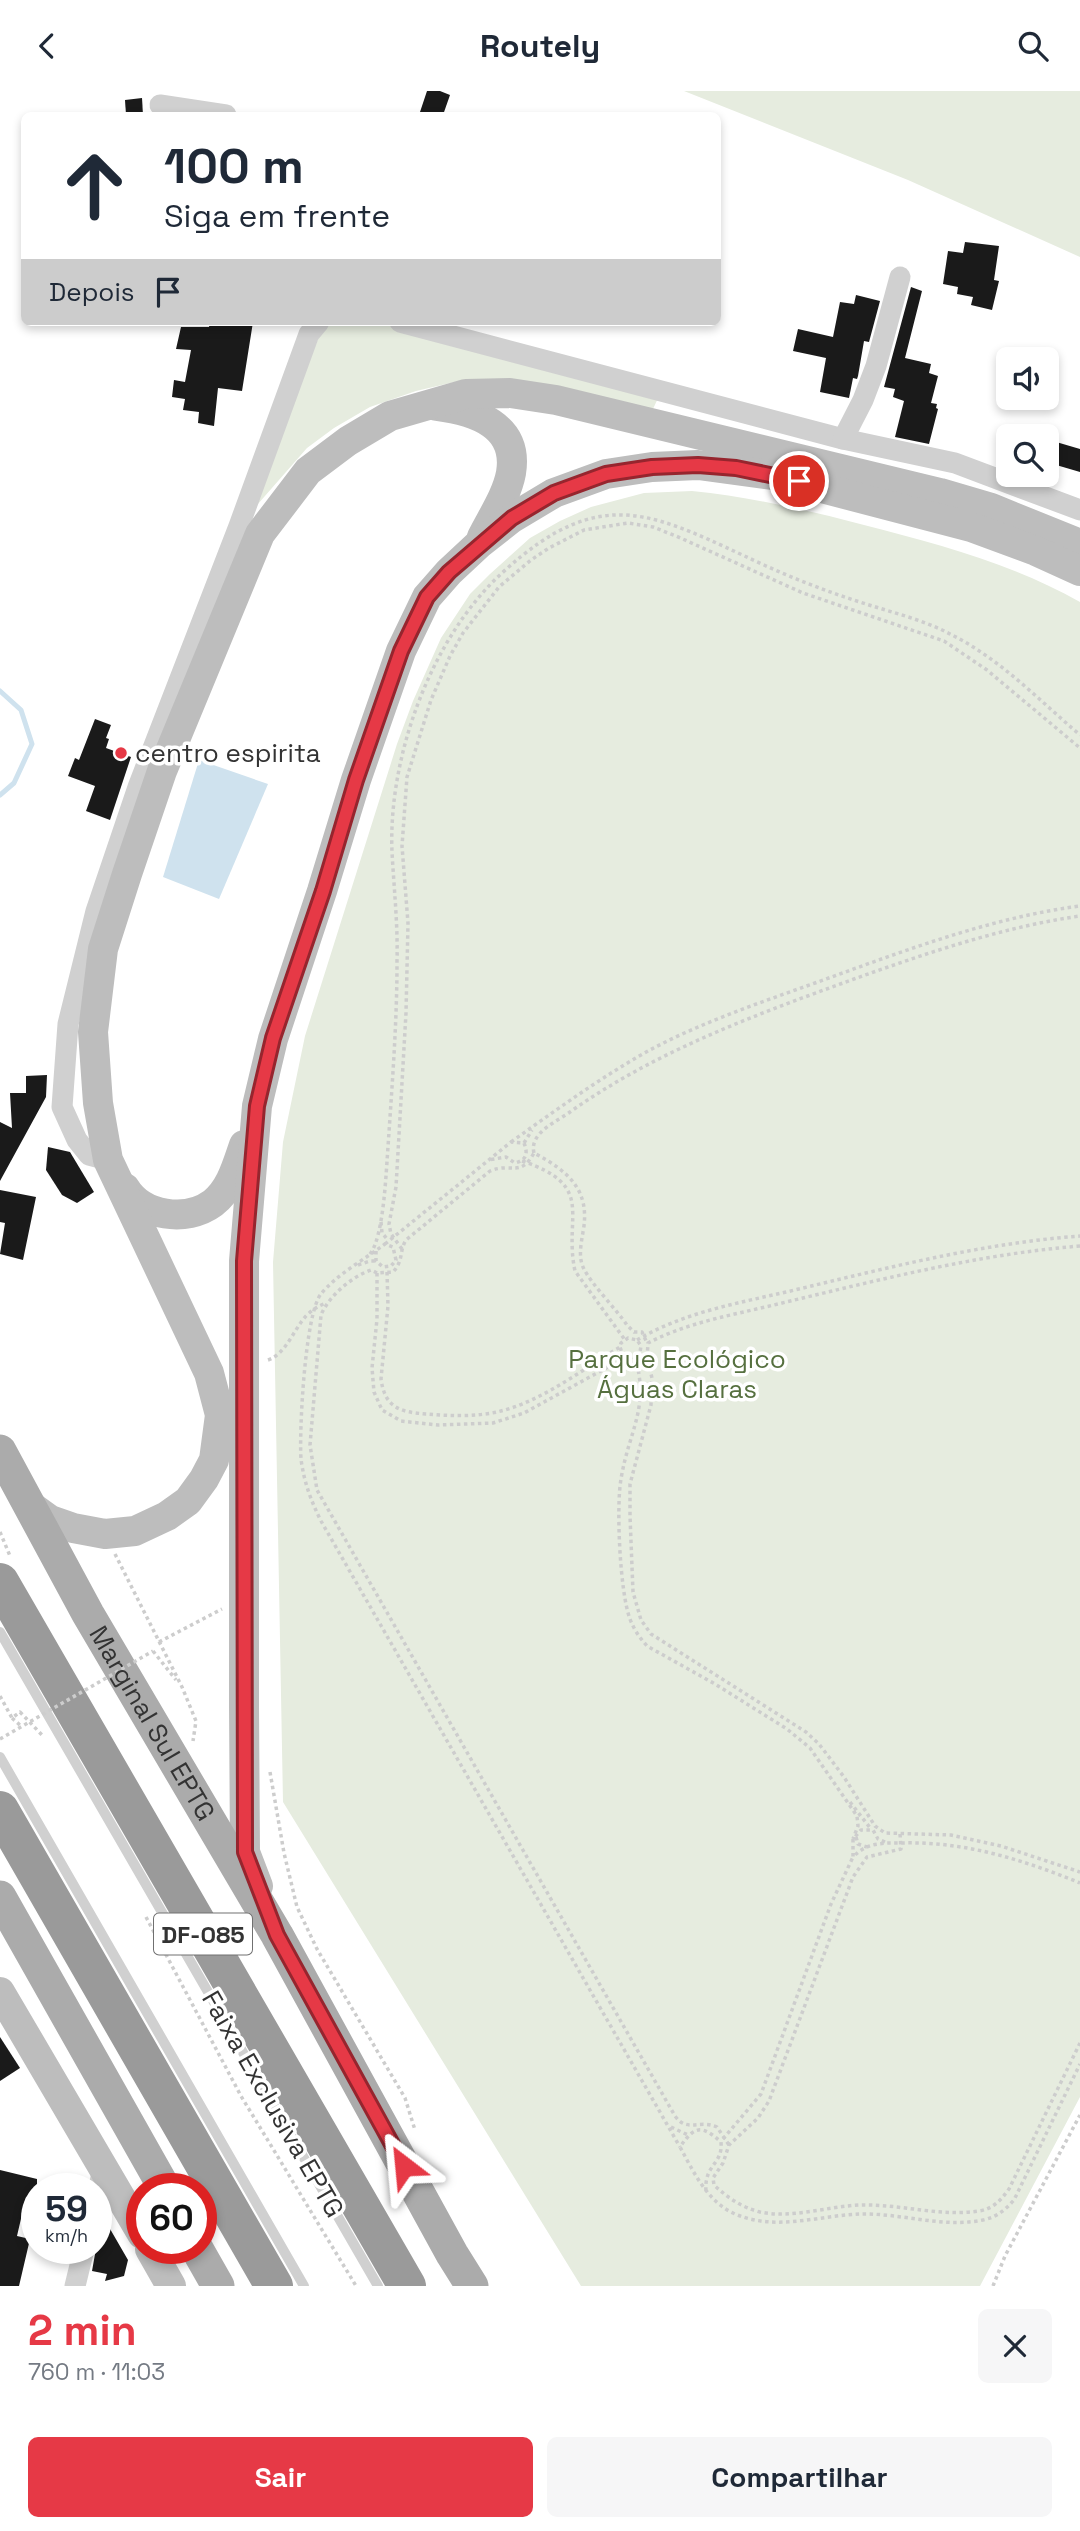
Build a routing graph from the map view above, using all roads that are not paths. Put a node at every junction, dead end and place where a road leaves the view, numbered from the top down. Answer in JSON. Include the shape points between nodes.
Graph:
{"nodes":[{"id":1,"x":160,"y":106,"type":"dead end"},
{"id":2,"x":204,"y":112,"type":"edge"},
{"id":3,"x":900,"y":277,"type":"dead end"},
{"id":4,"x":316,"y":326,"type":"edge"},
{"id":5,"x":415,"y":326,"type":"edge"},
{"id":6,"x":427,"y":405,"type":"junction"},
{"id":7,"x":843,"y":439,"type":"junction"},
{"id":8,"x":1080,"y":510,"type":"edge"},
{"id":9,"x":479,"y":544,"type":"junction"},
{"id":10,"x":1080,"y":544,"type":"edge"},
{"id":11,"x":1080,"y":571,"type":"edge"},
{"id":12,"x":257,"y":1106,"type":"junction"},
{"id":13,"x":108,"y":1160,"type":"junction"},
{"id":14,"x":0,"y":1451,"type":"edge"},
{"id":15,"x":32,"y":1507,"type":"junction"},
{"id":16,"x":0,"y":1583,"type":"edge"},
{"id":17,"x":0,"y":1632,"type":"edge"},
{"id":18,"x":0,"y":1757,"type":"edge"},
{"id":19,"x":0,"y":1809,"type":"edge"},
{"id":20,"x":0,"y":1897,"type":"edge"},
{"id":21,"x":277,"y":1935,"type":"junction"},
{"id":22,"x":0,"y":1992,"type":"edge"},
{"id":23,"x":104,"y":2166,"type":"junction"},
{"id":24,"x":102,"y":2173,"type":"edge"},
{"id":25,"x":156,"y":2173,"type":"edge"},
{"id":26,"x":126,"y":2205,"type":"edge"},
{"id":27,"x":80,"y":2264,"type":"edge"},
{"id":28,"x":159,"y":2264,"type":"edge"},
{"id":29,"x":206,"y":2264,"type":"edge"},
{"id":30,"x":75,"y":2286,"type":"edge"},
{"id":31,"x":171,"y":2286,"type":"edge"},
{"id":32,"x":218,"y":2286,"type":"edge"},
{"id":33,"x":274,"y":2286,"type":"edge"},
{"id":34,"x":304,"y":2286,"type":"edge"},
{"id":35,"x":378,"y":2286,"type":"edge"},
{"id":36,"x":407,"y":2286,"type":"edge"},
{"id":37,"x":472,"y":2286,"type":"edge"}],
"edges":[{"from":1,"to":2,"type":"street"},
{"from":3,"to":7,"type":"street","via":[[876,366]]},
{"from":4,"to":13,"type":"street","via":[[138,787],[96,911],[68,1024],[62,1107],[89,1155]]},
{"from":5,"to":7,"type":"street"},
{"from":6,"to":9,"type":"street","via":[[461,409],[493,422],[508,443],[511,471],[505,492]]},
{"from":6,"to":10,"type":"street","via":[[466,394],[510,393],[556,400],[940,493],[992,508]]},
{"from":6,"to":13,"type":"street","via":[[390,416],[308,471],[260,534],[162,771],[103,949],[93,1032]]},
{"from":7,"to":8,"type":"street","via":[[955,463]]},
{"from":9,"to":11,"type":"street","via":[[554,493],[606,474],[698,465],[772,475],[905,508],[971,527]]},
{"from":9,"to":12,"type":"street","via":[[427,597],[401,651],[273,1038]]},
{"from":12,"to":13,"type":"street","via":[[232,1180],[213,1203],[188,1214],[158,1213],[132,1200]]},
{"from":12,"to":21,"type":"street","via":[[244,1261],[245,1852]]},
{"from":13,"to":15,"type":"street","via":[[209,1373],[220,1415],[214,1459],[188,1501],[135,1531],[105,1534],[73,1528]]},
{"from":14,"to":15,"type":"main road","name":"Marginal Sul EPTG"},
{"from":15,"to":21,"type":"main road","name":"Marginal Sul EPTG","via":[[88,1614]]},
{"from":16,"to":36,"type":"highway","number":"DF-085"},
{"from":17,"to":35,"type":"lane","name":"Faixa Exclusiva EPTG"},
{"from":18,"to":34,"type":"lane"},
{"from":19,"to":33,"type":"highway"},
{"from":20,"to":25,"type":"main road"},
{"from":21,"to":37,"type":"main road","name":"Marginal Sul EPTG"},
{"from":22,"to":23,"type":"street"},
{"from":23,"to":24,"type":"street"},
{"from":23,"to":26,"type":"street"},
{"from":27,"to":30,"type":"street"},
{"from":28,"to":31,"type":"street"},
{"from":29,"to":32,"type":"main road"}]}
